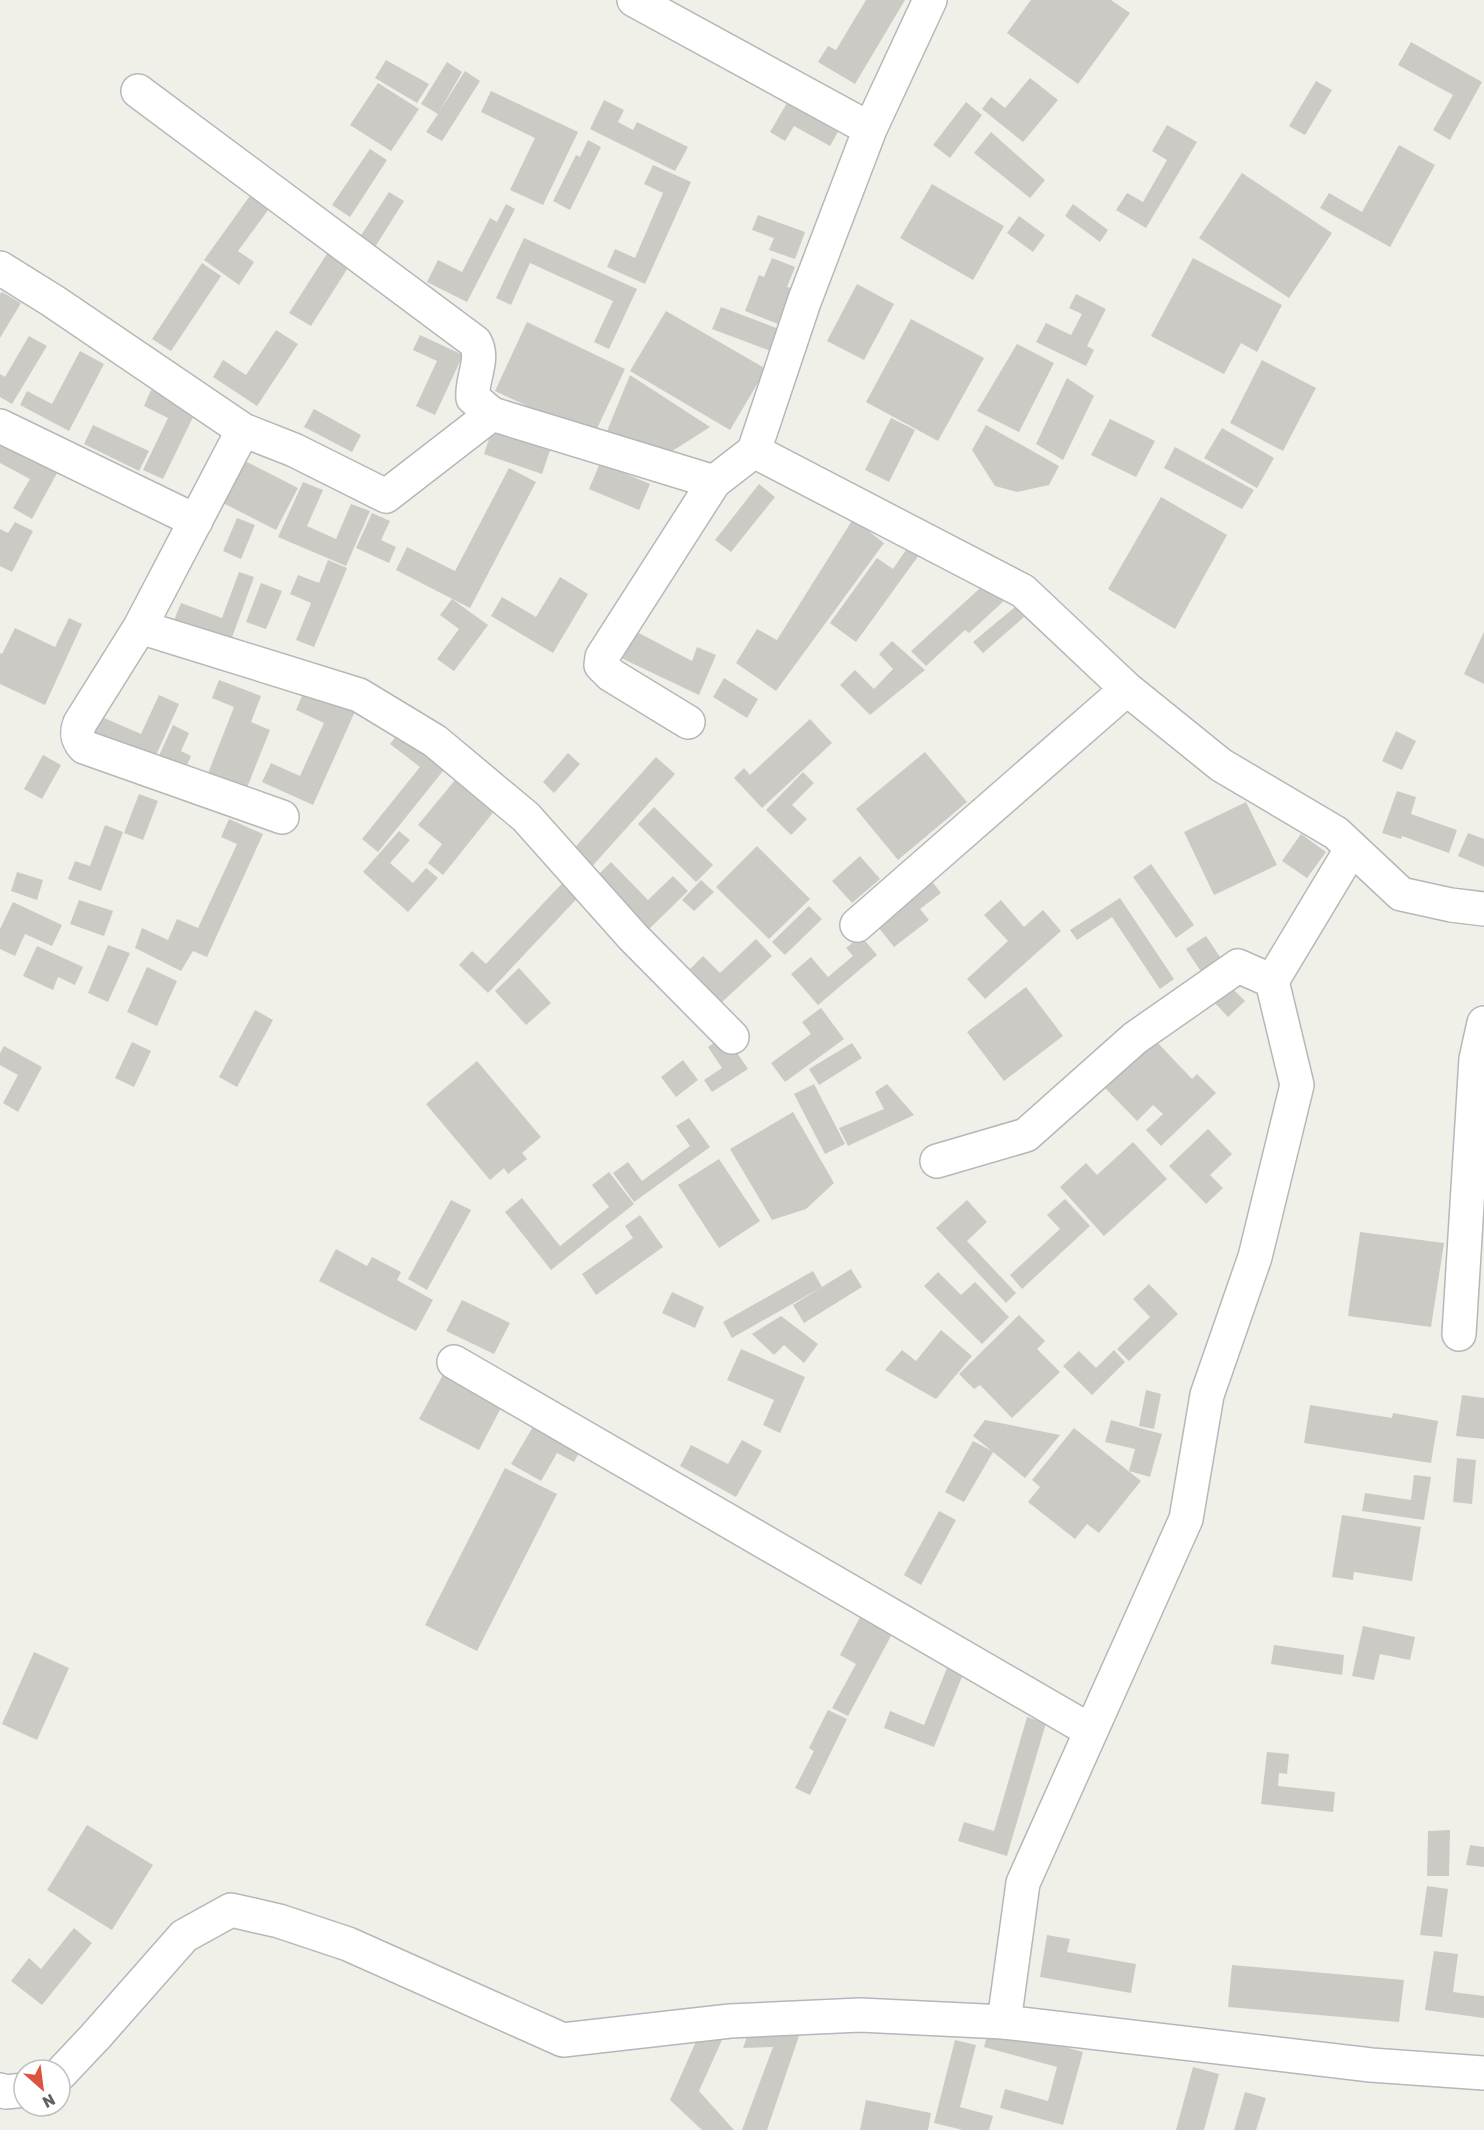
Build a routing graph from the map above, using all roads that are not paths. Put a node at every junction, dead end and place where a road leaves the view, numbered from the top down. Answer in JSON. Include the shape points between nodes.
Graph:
{"nodes":[{"id":1,"x":634,"y":0,"type":"edge"},
{"id":2,"x":930,"y":0,"type":"edge"},
{"id":3,"x":138,"y":91,"type":"dead end"},
{"id":4,"x":870,"y":129,"type":"junction"},
{"id":5,"x":0,"y":268,"type":"edge"},
{"id":6,"x":492,"y":414,"type":"junction"},
{"id":7,"x":0,"y":426,"type":"edge"},
{"id":8,"x":243,"y":430,"type":"junction"},
{"id":9,"x":754,"y":451,"type":"junction"},
{"id":10,"x":714,"y":482,"type":"junction"},
{"id":11,"x":196,"y":520,"type":"junction"},
{"id":12,"x":140,"y":627,"type":"junction"},
{"id":13,"x":1126,"y":689,"type":"junction"},
{"id":14,"x":688,"y":722,"type":"dead end"},
{"id":15,"x":282,"y":817,"type":"dead end"},
{"id":16,"x":1352,"y":848,"type":"junction"},
{"id":17,"x":1484,"y":909,"type":"edge"},
{"id":18,"x":857,"y":925,"type":"dead end"},
{"id":19,"x":1272,"y":981,"type":"junction"},
{"id":20,"x":1484,"y":1023,"type":"edge"},
{"id":21,"x":732,"y":1037,"type":"dead end"},
{"id":22,"x":938,"y":1161,"type":"dead end"},
{"id":23,"x":1460,"y":1334,"type":"dead end"},
{"id":24,"x":454,"y":1362,"type":"dead end"},
{"id":25,"x":1091,"y":1731,"type":"junction"},
{"id":26,"x":1004,"y":2022,"type":"junction"},
{"id":27,"x":72,"y":2061,"type":"edge"},
{"id":28,"x":1484,"y":2073,"type":"edge"}],
"edges":[{"from":1,"to":4,"type":"street"},
{"from":2,"to":4,"type":"street"},
{"from":3,"to":6,"type":"street","via":[[475,342],[479,357],[473,398]]},
{"from":4,"to":9,"type":"street","via":[[804,302]]},
{"from":5,"to":8,"type":"street"},
{"from":6,"to":8,"type":"street","via":[[386,496],[294,450]]},
{"from":6,"to":10,"type":"street"},
{"from":7,"to":11,"type":"street"},
{"from":8,"to":11,"type":"street"},
{"from":9,"to":10,"type":"street"},
{"from":9,"to":13,"type":"street","via":[[1023,591]]},
{"from":10,"to":14,"type":"street","via":[[602,657],[601,665]]},
{"from":11,"to":12,"type":"street"},
{"from":12,"to":15,"type":"street","via":[[80,723],[76,732],[79,741],[84,747]]},
{"from":12,"to":21,"type":"street","via":[[359,695],[435,741],[526,817],[633,937]]},
{"from":13,"to":16,"type":"street","via":[[1221,765],[1336,833]]},
{"from":13,"to":18,"type":"street"},
{"from":16,"to":17,"type":"street","via":[[1401,894]]},
{"from":16,"to":19,"type":"street"},
{"from":19,"to":22,"type":"street","via":[[1238,966],[1135,1038],[1026,1135]]},
{"from":19,"to":25,"type":"street","via":[[1297,1085],[1255,1257],[1208,1395],[1186,1519]]},
{"from":20,"to":23,"type":"street","via":[[1476,1059]]},
{"from":24,"to":25,"type":"street"},
{"from":25,"to":26,"type":"street","via":[[1023,1882]]},
{"from":26,"to":27,"type":"street","via":[[860,2015],[730,2021],[563,2040],[348,1944],[231,1910],[184,1935]]},
{"from":26,"to":28,"type":"street","via":[[1371,2065]]}]}
